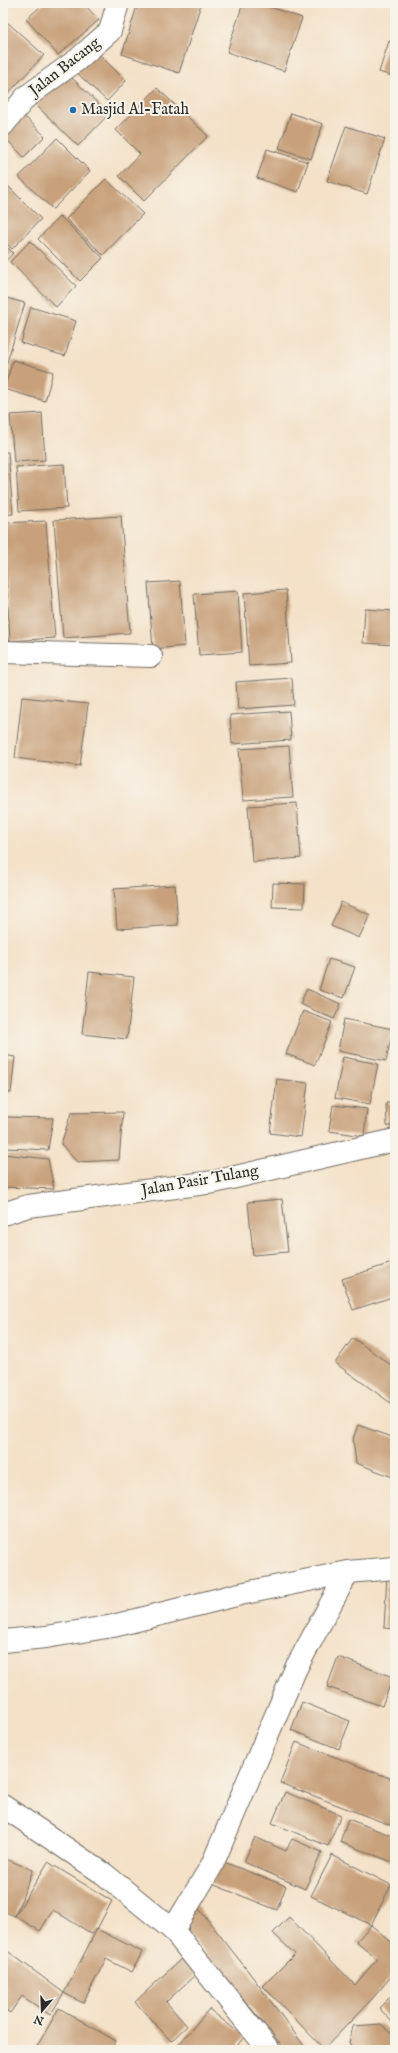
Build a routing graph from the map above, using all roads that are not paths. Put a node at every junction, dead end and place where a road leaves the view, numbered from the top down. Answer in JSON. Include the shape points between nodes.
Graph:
{"nodes":[{"id":1,"x":118,"y":3,"type":"edge"},
{"id":2,"x":3,"y":125,"type":"edge"},
{"id":3,"x":3,"y":652,"type":"edge"},
{"id":4,"x":151,"y":656,"type":"dead end"},
{"id":5,"x":395,"y":1140,"type":"edge"},
{"id":6,"x":3,"y":1214,"type":"edge"},
{"id":7,"x":395,"y":1568,"type":"edge"},
{"id":8,"x":348,"y":1572,"type":"junction"},
{"id":9,"x":3,"y":1641,"type":"edge"},
{"id":10,"x":3,"y":1806,"type":"edge"},
{"id":11,"x":173,"y":1930,"type":"junction"},
{"id":12,"x":269,"y":2050,"type":"edge"}],
"edges":[{"from":1,"to":2,"type":"street","name":"Jalan Bacang","via":[[110,31],[78,60],[26,97]]},
{"from":3,"to":4,"type":"street"},
{"from":5,"to":6,"type":"street","name":"Jalan Pasir Tulang","via":[[214,1182],[28,1206]]},
{"from":7,"to":8,"type":"street"},
{"from":8,"to":9,"type":"street","via":[[240,1594],[113,1626]]},
{"from":8,"to":11,"type":"street","via":[[296,1668],[212,1865]]},
{"from":10,"to":11,"type":"street","via":[[104,1874]]},
{"from":11,"to":12,"type":"street"}]}
